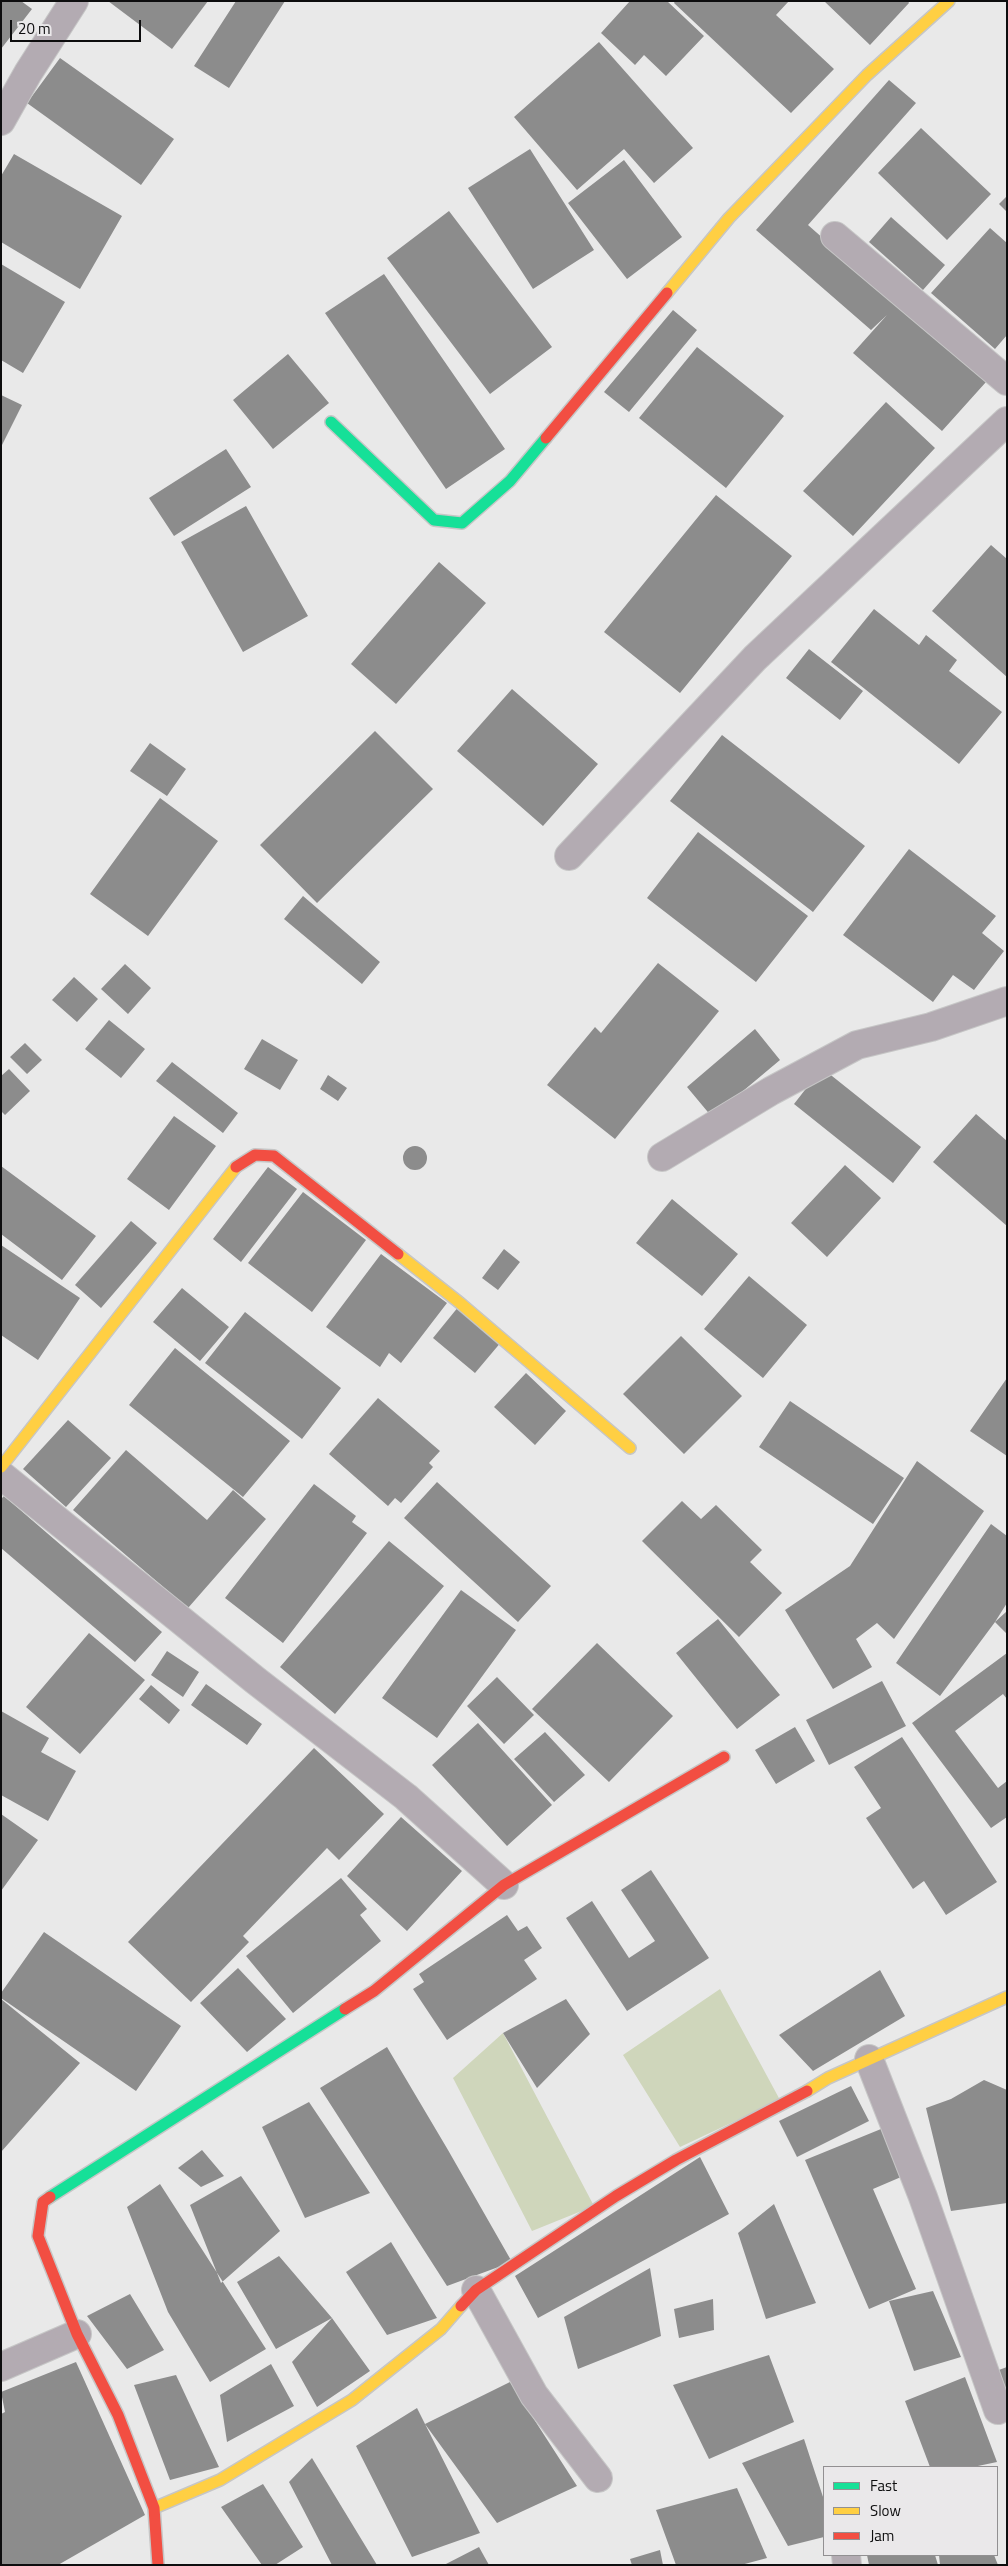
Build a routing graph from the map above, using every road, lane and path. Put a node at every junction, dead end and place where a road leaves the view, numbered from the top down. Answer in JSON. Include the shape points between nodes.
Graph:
{"nodes":[{"id":1,"x":74,"y":1,"type":"edge"},
{"id":2,"x":949,"y":1,"type":"edge"},
{"id":3,"x":1,"y":121,"type":"edge"},
{"id":4,"x":835,"y":236,"type":"dead end"},
{"id":5,"x":1007,"y":381,"type":"edge"},
{"id":6,"x":331,"y":422,"type":"dead end"},
{"id":7,"x":1007,"y":422,"type":"edge"},
{"id":8,"x":569,"y":856,"type":"dead end"},
{"id":9,"x":1007,"y":1001,"type":"edge"},
{"id":10,"x":662,"y":1157,"type":"dead end"},
{"id":11,"x":630,"y":1448,"type":"dead end"},
{"id":12,"x":1,"y":1467,"type":"edge"},
{"id":13,"x":1,"y":1475,"type":"edge"},
{"id":14,"x":724,"y":1757,"type":"dead end"},
{"id":15,"x":504,"y":1885,"type":"junction"},
{"id":16,"x":1007,"y":1997,"type":"edge"},
{"id":17,"x":869,"y":2059,"type":"junction"},
{"id":18,"x":476,"y":2290,"type":"junction"},
{"id":19,"x":77,"y":2334,"type":"junction"},
{"id":20,"x":1,"y":2367,"type":"edge"},
{"id":21,"x":998,"y":2410,"type":"dead end"},
{"id":22,"x":598,"y":2478,"type":"dead end"},
{"id":23,"x":154,"y":2508,"type":"junction"},
{"id":24,"x":158,"y":2565,"type":"edge"}],
"edges":[{"from":1,"to":3,"type":"street"},
{"from":2,"to":6,"type":"street","via":[[867,75],[729,218],[510,481],[462,523],[434,520]]},
{"from":4,"to":5,"type":"street"},
{"from":7,"to":8,"type":"street","via":[[755,658]]},
{"from":9,"to":10,"type":"street","via":[[931,1027],[856,1046],[771,1091]]},
{"from":11,"to":12,"type":"street","via":[[460,1303],[274,1156],[255,1155],[234,1168]]},
{"from":13,"to":15,"type":"street","via":[[406,1797]]},
{"from":14,"to":15,"type":"street"},
{"from":15,"to":19,"type":"street","via":[[374,1991],[90,2169],[43,2202],[38,2236]]},
{"from":16,"to":17,"type":"street"},
{"from":17,"to":18,"type":"street","via":[[676,2160],[616,2196]]},
{"from":17,"to":21,"type":"street","via":[[923,2197]]},
{"from":18,"to":22,"type":"street","via":[[534,2395]]},
{"from":18,"to":23,"type":"street","via":[[441,2329],[352,2400],[220,2480]]},
{"from":19,"to":20,"type":"street"},
{"from":19,"to":23,"type":"street","via":[[118,2415]]},
{"from":23,"to":24,"type":"street"}]}
